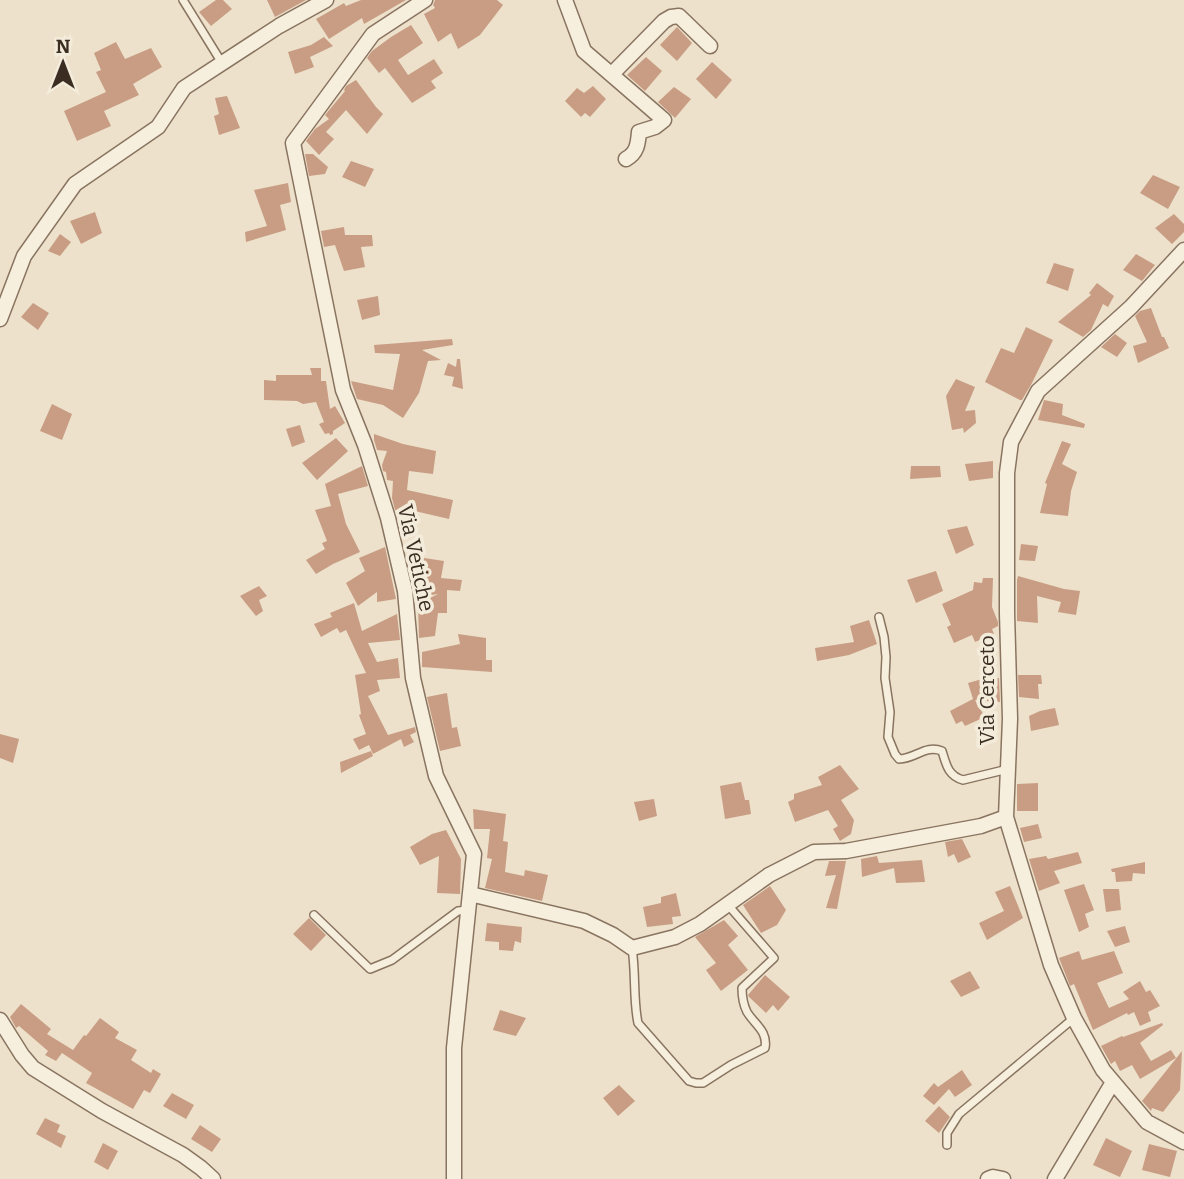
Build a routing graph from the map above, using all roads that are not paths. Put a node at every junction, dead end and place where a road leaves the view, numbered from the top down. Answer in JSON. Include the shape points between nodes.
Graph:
{"nodes":[{"id":1,"x":183,"y":0,"type":"edge"},
{"id":2,"x":425,"y":0,"type":"edge"},
{"id":3,"x":565,"y":0,"type":"edge"},
{"id":4,"x":321,"y":1,"type":"edge"},
{"id":5,"x":710,"y":46,"type":"dead end"},
{"id":6,"x":222,"y":64,"type":"junction"},
{"id":7,"x":612,"y":74,"type":"junction"},
{"id":8,"x":626,"y":159,"type":"dead end"},
{"id":9,"x":1184,"y":250,"type":"edge"},
{"id":10,"x":0,"y":319,"type":"edge"},
{"id":11,"x":879,"y":617,"type":"dead end"},
{"id":12,"x":1008,"y":769,"type":"junction"},
{"id":13,"x":1006,"y":817,"type":"junction"},
{"id":14,"x":470,"y":894,"type":"junction"},
{"id":15,"x":728,"y":905,"type":"junction"},
{"id":16,"x":468,"y":910,"type":"junction"},
{"id":17,"x":314,"y":915,"type":"dead end"},
{"id":18,"x":632,"y":948,"type":"junction"},
{"id":19,"x":1074,"y":1018,"type":"junction"},
{"id":20,"x":0,"y":1020,"type":"edge"},
{"id":21,"x":1113,"y":1083,"type":"junction"},
{"id":22,"x":1184,"y":1142,"type":"edge"},
{"id":23,"x":947,"y":1145,"type":"dead end"},
{"id":24,"x":213,"y":1179,"type":"edge"},
{"id":25,"x":454,"y":1179,"type":"edge"},
{"id":26,"x":988,"y":1179,"type":"edge"},
{"id":27,"x":1003,"y":1179,"type":"edge"},
{"id":28,"x":1055,"y":1179,"type":"edge"}],
"edges":[{"from":1,"to":6,"type":"lane"},
{"from":2,"to":14,"type":"street","name":"Via Vetiche","via":[[373,34],[293,143],[343,390],[388,518],[405,590],[413,678],[436,776],[474,854]]},
{"from":3,"to":7,"type":"street","via":[[584,51]]},
{"from":4,"to":6,"type":"street"},
{"from":5,"to":7,"type":"street","via":[[679,16],[671,17]]},
{"from":6,"to":10,"type":"street","via":[[184,88],[158,128],[75,184],[24,256]]},
{"from":7,"to":8,"type":"street","via":[[664,120],[639,132],[638,146]]},
{"from":9,"to":12,"type":"street","name":"Via Cerceto","via":[[1131,307],[1038,391],[1011,442],[1007,472]]},
{"from":11,"to":12,"type":"lane","via":[[886,657],[888,737],[900,760],[936,748],[956,778]]},
{"from":12,"to":13,"type":"street","name":"Via Cerceto"},
{"from":13,"to":15,"type":"street","via":[[981,826],[814,852],[769,875]]},
{"from":13,"to":19,"type":"street","name":"Via Cerceto","via":[[1051,965]]},
{"from":14,"to":16,"type":"street","name":"Via Vetiche"},
{"from":14,"to":18,"type":"street","via":[[584,921]]},
{"from":15,"to":18,"type":"street","via":[[675,937]]},
{"from":15,"to":18,"type":"lane","via":[[774,958],[742,988],[747,1011],[765,1033],[765,1048],[703,1083],[689,1081],[638,1023]]},
{"from":16,"to":17,"type":"lane","via":[[458,911],[392,960],[370,969]]},
{"from":16,"to":25,"type":"street","name":"Via Vetiche","via":[[454,1048]]},
{"from":19,"to":21,"type":"street","name":"Via Cerceto"},
{"from":19,"to":23,"type":"lane","via":[[959,1114],[947,1133]]},
{"from":20,"to":24,"type":"street","via":[[33,1068],[183,1155]]},
{"from":21,"to":22,"type":"street","name":"Via Cerceto","via":[[1147,1122]]},
{"from":21,"to":28,"type":"street"},
{"from":26,"to":27,"type":"street"}]}
